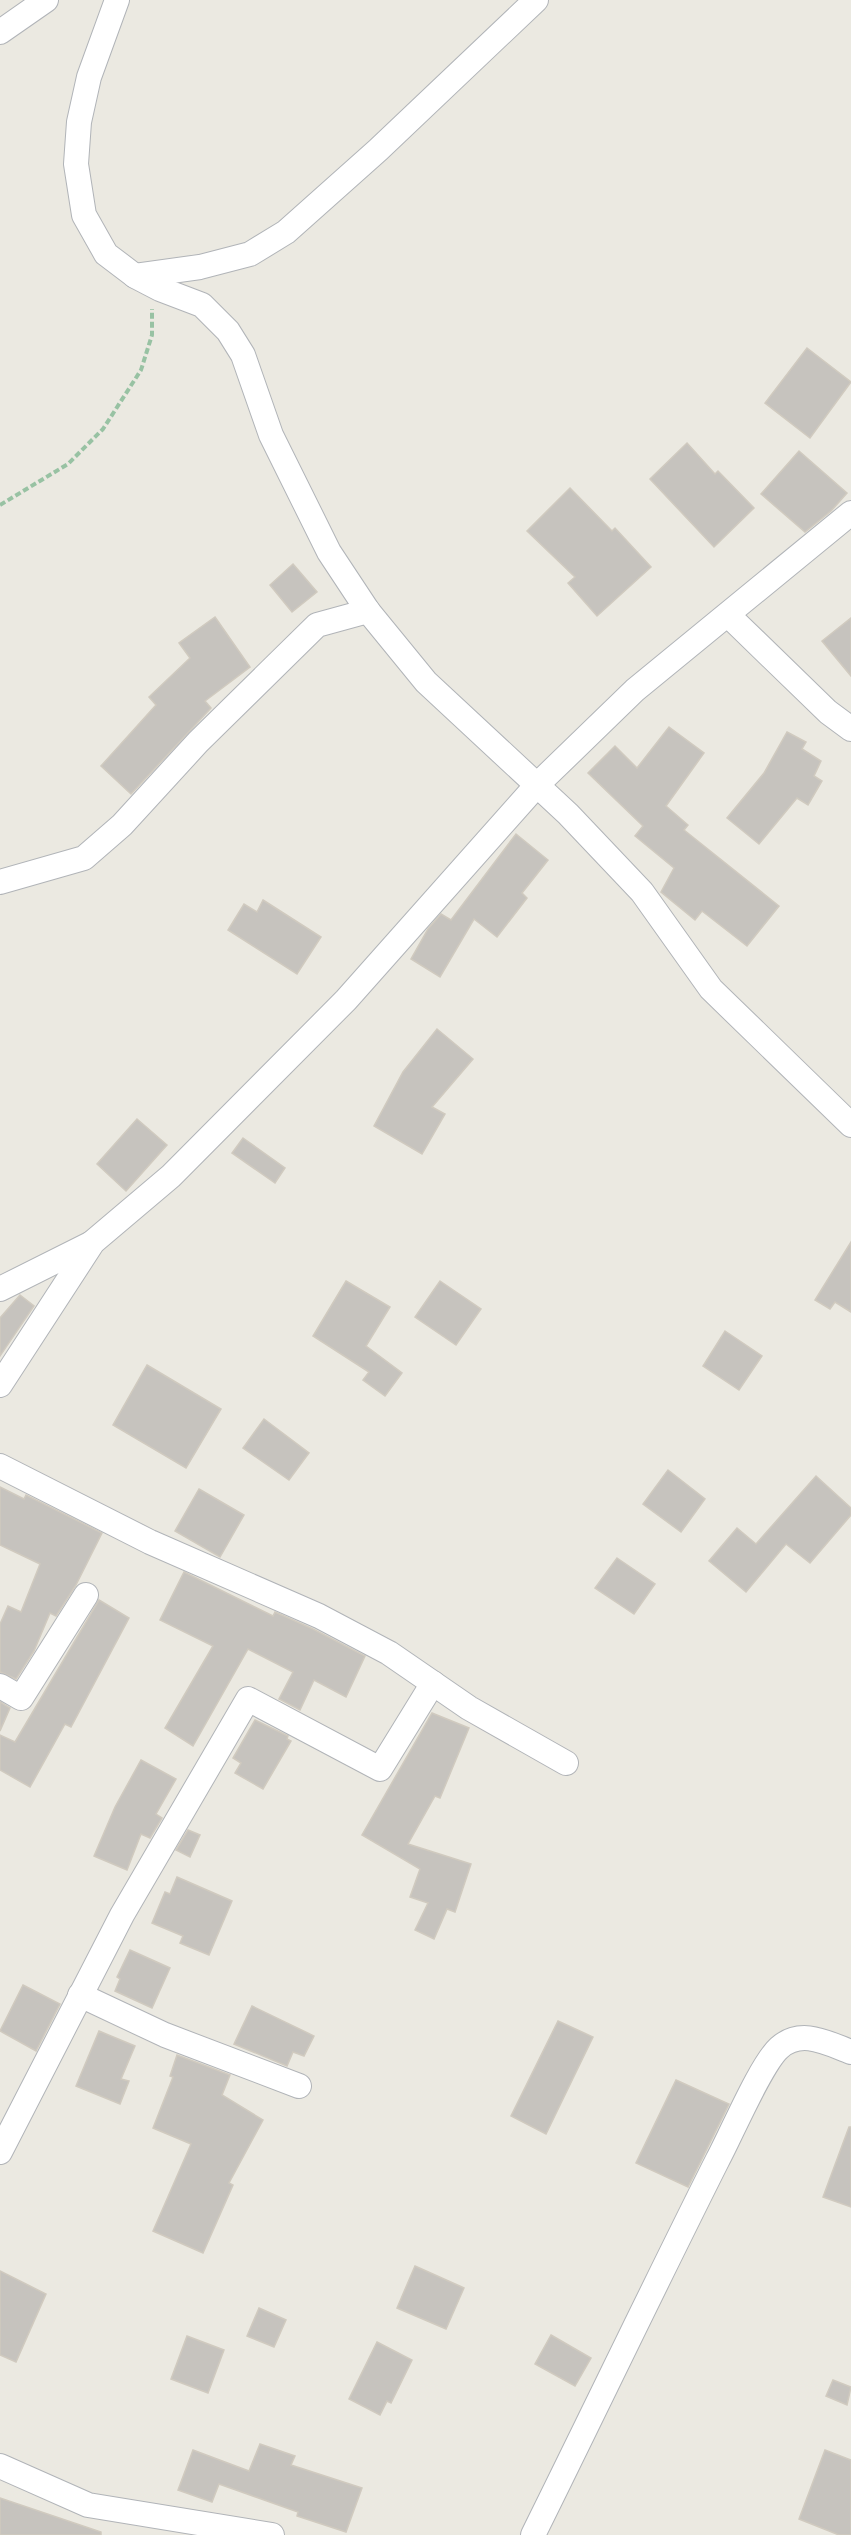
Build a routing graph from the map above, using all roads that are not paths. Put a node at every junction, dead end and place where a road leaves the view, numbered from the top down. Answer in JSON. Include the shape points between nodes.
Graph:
{"nodes":[{"id":1,"x":46,"y":0,"type":"edge"},
{"id":2,"x":117,"y":0,"type":"edge"},
{"id":3,"x":536,"y":0,"type":"edge"},
{"id":4,"x":0,"y":32,"type":"edge"},
{"id":5,"x":135,"y":276,"type":"junction"},
{"id":6,"x":851,"y":513,"type":"edge"},
{"id":7,"x":368,"y":611,"type":"junction"},
{"id":8,"x":728,"y":615,"type":"junction"},
{"id":9,"x":851,"y":729,"type":"edge"},
{"id":10,"x":537,"y":785,"type":"junction"},
{"id":11,"x":0,"y":882,"type":"edge"},
{"id":12,"x":851,"y":1125,"type":"edge"},
{"id":13,"x":93,"y":1242,"type":"junction"},
{"id":14,"x":0,"y":1289,"type":"edge"},
{"id":15,"x":0,"y":1385,"type":"edge"},
{"id":16,"x":0,"y":1466,"type":"edge"},
{"id":17,"x":86,"y":1595,"type":"dead end"},
{"id":18,"x":433,"y":1683,"type":"junction"},
{"id":19,"x":0,"y":1686,"type":"edge"},
{"id":20,"x":566,"y":1763,"type":"dead end"},
{"id":21,"x":80,"y":1995,"type":"junction"},
{"id":22,"x":851,"y":2052,"type":"edge"},
{"id":23,"x":299,"y":2086,"type":"dead end"},
{"id":24,"x":0,"y":2152,"type":"edge"},
{"id":25,"x":0,"y":2466,"type":"edge"},
{"id":26,"x":272,"y":2535,"type":"edge"},
{"id":27,"x":533,"y":2535,"type":"edge"}],
"edges":[{"from":1,"to":4,"type":"street"},
{"from":2,"to":5,"type":"street","via":[[89,77],[79,122],[76,164],[84,216],[106,254]]},
{"from":3,"to":5,"type":"street","via":[[286,232],[250,254],[200,267]]},
{"from":5,"to":7,"type":"street","via":[[202,305],[228,331],[243,355],[272,435],[324,541]]},
{"from":6,"to":8,"type":"street"},
{"from":7,"to":10,"type":"street","via":[[426,682]]},
{"from":7,"to":11,"type":"street","via":[[317,625],[198,742],[122,825],[84,858]]},
{"from":8,"to":9,"type":"street","via":[[828,712]]},
{"from":8,"to":10,"type":"street","via":[[634,690]]},
{"from":10,"to":12,"type":"street","via":[[642,892],[711,989]]},
{"from":10,"to":13,"type":"street","via":[[346,1000],[171,1176]]},
{"from":13,"to":14,"type":"street"},
{"from":13,"to":15,"type":"street"},
{"from":16,"to":18,"type":"street","via":[[150,1542],[319,1616],[389,1653]]},
{"from":17,"to":19,"type":"street","via":[[21,1698]]},
{"from":18,"to":20,"type":"street"},
{"from":18,"to":21,"type":"street","via":[[380,1769],[248,1699]]},
{"from":21,"to":23,"type":"street","via":[[165,2035]]},
{"from":21,"to":24,"type":"street"},
{"from":22,"to":27,"type":"street","via":[[818,2039],[797,2037],[778,2048],[734,2127]]},
{"from":25,"to":26,"type":"street","via":[[88,2505]]}]}
